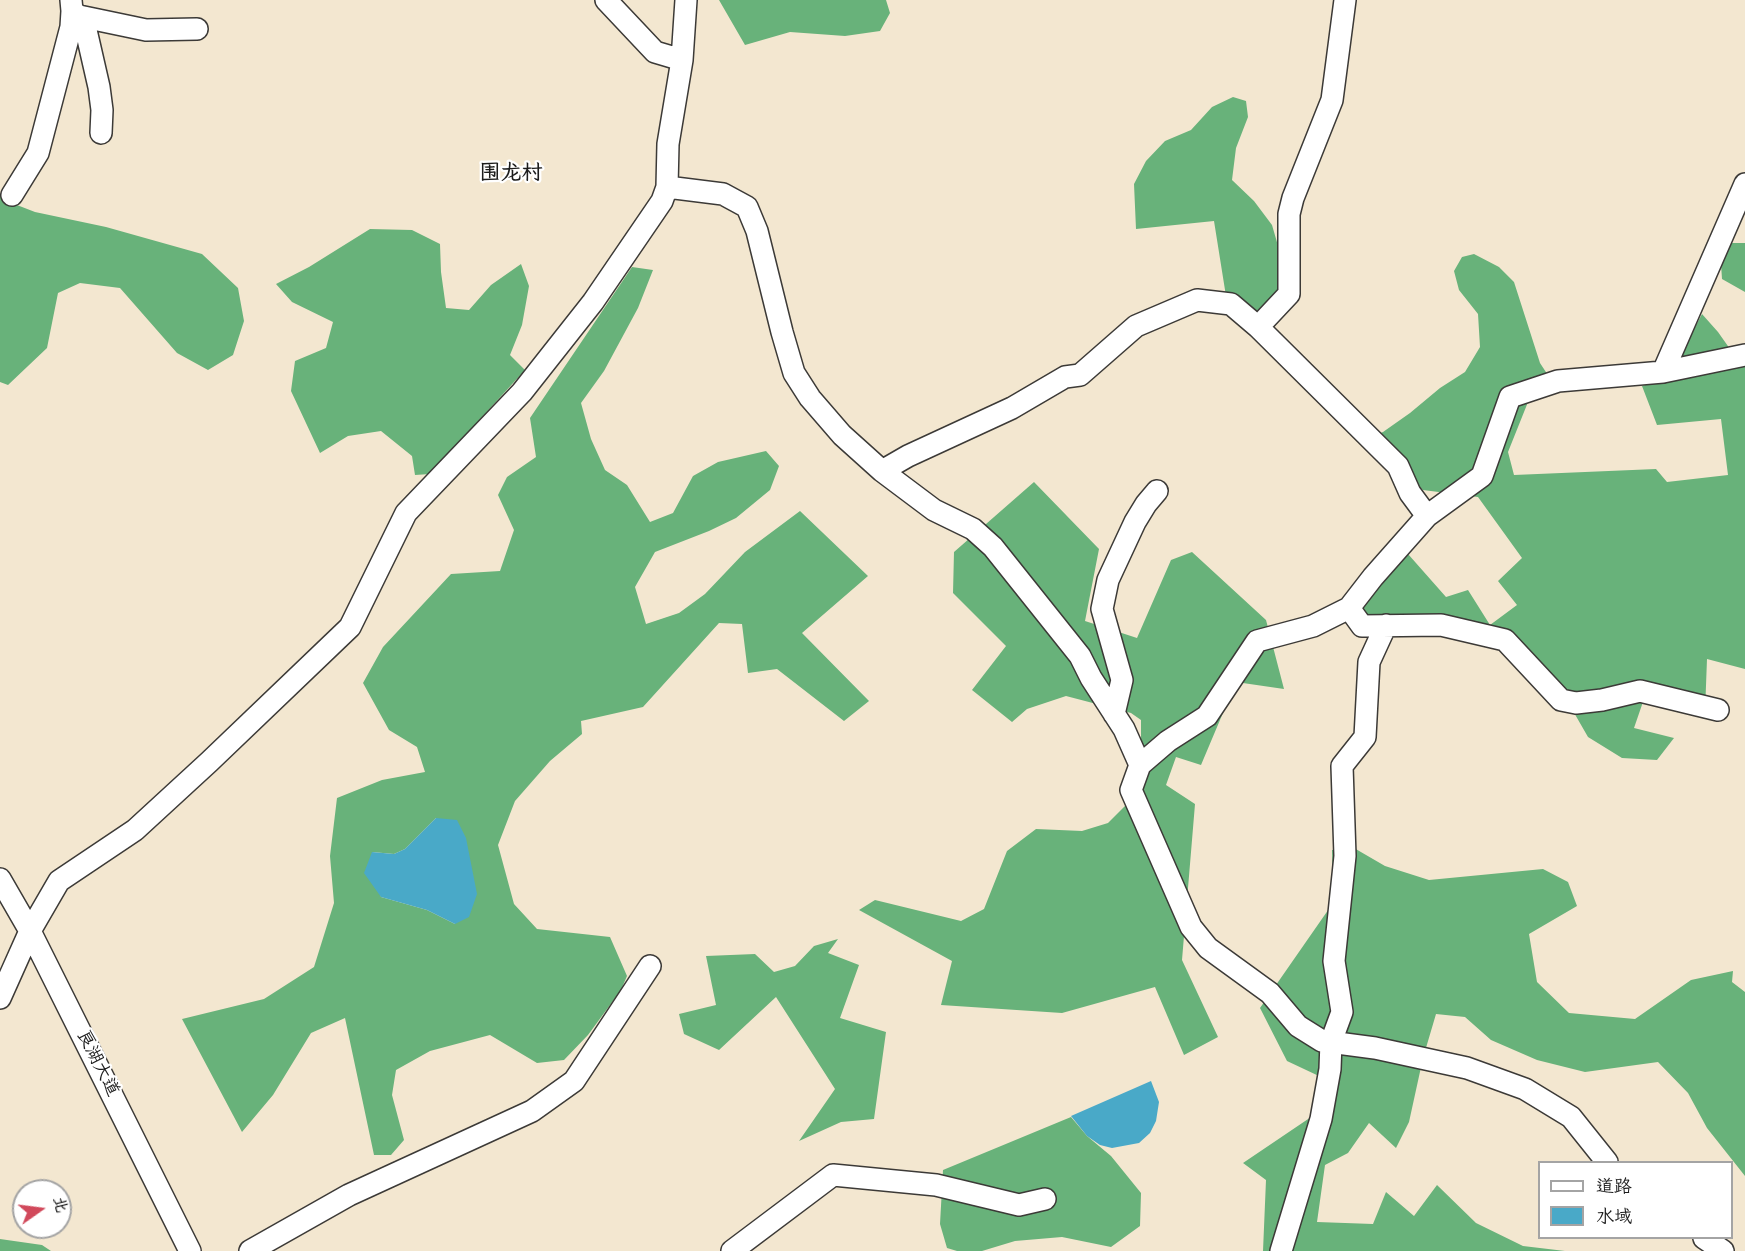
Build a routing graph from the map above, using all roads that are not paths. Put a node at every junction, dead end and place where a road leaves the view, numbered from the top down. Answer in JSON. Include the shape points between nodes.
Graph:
{"nodes":[{"id":1,"x":606,"y":0,"type":"edge"},
{"id":2,"x":686,"y":0,"type":"edge"},
{"id":3,"x":1345,"y":0,"type":"edge"},
{"id":4,"x":76,"y":9,"type":"edge"},
{"id":5,"x":196,"y":29,"type":"dead end"},
{"id":6,"x":682,"y":60,"type":"junction"},
{"id":7,"x":101,"y":133,"type":"dead end"},
{"id":8,"x":1745,"y":184,"type":"edge"},
{"id":9,"x":667,"y":187,"type":"junction"},
{"id":10,"x":12,"y":195,"type":"dead end"},
{"id":11,"x":1258,"y":327,"type":"junction"},
{"id":12,"x":1745,"y":355,"type":"edge"},
{"id":13,"x":1663,"y":372,"type":"junction"},
{"id":14,"x":882,"y":471,"type":"junction"},
{"id":15,"x":1157,"y":491,"type":"dead end"},
{"id":16,"x":1427,"y":516,"type":"junction"},
{"id":17,"x":1349,"y":608,"type":"junction"},
{"id":18,"x":1386,"y":625,"type":"junction"},
{"id":19,"x":1718,"y":710,"type":"dead end"},
{"id":20,"x":1114,"y":714,"type":"junction"},
{"id":21,"x":1140,"y":765,"type":"junction"},
{"id":22,"x":0,"y":879,"type":"edge"},
{"id":23,"x":30,"y":931,"type":"junction"},
{"id":24,"x":650,"y":966,"type":"dead end"},
{"id":25,"x":0,"y":998,"type":"edge"},
{"id":26,"x":1327,"y":1041,"type":"junction"},
{"id":27,"x":1606,"y":1161,"type":"edge"},
{"id":28,"x":1045,"y":1199,"type":"dead end"},
{"id":29,"x":1705,"y":1239,"type":"edge"},
{"id":30,"x":190,"y":1251,"type":"edge"},
{"id":31,"x":250,"y":1251,"type":"edge"},
{"id":32,"x":732,"y":1251,"type":"edge"},
{"id":33,"x":1281,"y":1251,"type":"edge"},
{"id":34,"x":1723,"y":1251,"type":"edge"}],
"edges":[{"from":1,"to":6,"type":"street","via":[[656,52]]},
{"from":2,"to":6,"type":"street"},
{"from":3,"to":11,"type":"street","via":[[1332,100],[1289,214],[1289,294]]},
{"from":4,"to":5,"type":"street","via":[[146,30]]},
{"from":4,"to":7,"type":"street","via":[[99,87]]},
{"from":4,"to":10,"type":"street","via":[[38,153]]},
{"from":6,"to":9,"type":"street","via":[[668,144]]},
{"from":8,"to":13,"type":"street"},
{"from":9,"to":14,"type":"street","via":[[723,194],[747,207],[757,231],[794,373],[842,435]]},
{"from":9,"to":23,"type":"street","via":[[662,201],[593,302],[522,392],[406,513],[350,627],[135,830],[58,881]]},
{"from":11,"to":14,"type":"street","via":[[1231,304],[1197,300],[1136,326],[1080,375],[1065,377],[1012,408]]},
{"from":11,"to":16,"type":"street","via":[[1398,466],[1410,494]]},
{"from":12,"to":13,"type":"street"},
{"from":13,"to":16,"type":"street","via":[[1558,381],[1510,398],[1482,476]]},
{"from":14,"to":20,"type":"street","via":[[934,510],[973,529],[993,547],[1080,656]]},
{"from":15,"to":20,"type":"street","via":[[1126,541],[1108,580],[1102,609],[1122,680]]},
{"from":16,"to":17,"type":"street"},
{"from":17,"to":18,"type":"street","via":[[1362,626]]},
{"from":17,"to":21,"type":"street","via":[[1313,627],[1257,641],[1207,716]]},
{"from":18,"to":19,"type":"street","via":[[1441,625],[1505,640],[1561,700],[1576,703],[1640,691]]},
{"from":18,"to":26,"type":"street","via":[[1369,662],[1365,737],[1342,766],[1345,856],[1334,961],[1342,1012]]},
{"from":20,"to":21,"type":"street"},
{"from":21,"to":26,"type":"street","via":[[1131,790],[1191,927],[1208,948],[1270,993],[1298,1026]]},
{"from":22,"to":23,"type":"street","name":"良湖大道"},
{"from":23,"to":25,"type":"street"},
{"from":23,"to":30,"type":"street","name":"良湖大道"},
{"from":24,"to":31,"type":"street","via":[[574,1081],[532,1111],[349,1195]]},
{"from":26,"to":27,"type":"street","via":[[1467,1068],[1525,1089],[1571,1118]]},
{"from":26,"to":33,"type":"street","via":[[1330,1068],[1321,1119]]},
{"from":28,"to":32,"type":"street","via":[[1019,1205],[936,1185],[833,1175]]},
{"from":29,"to":34,"type":"street"}]}
